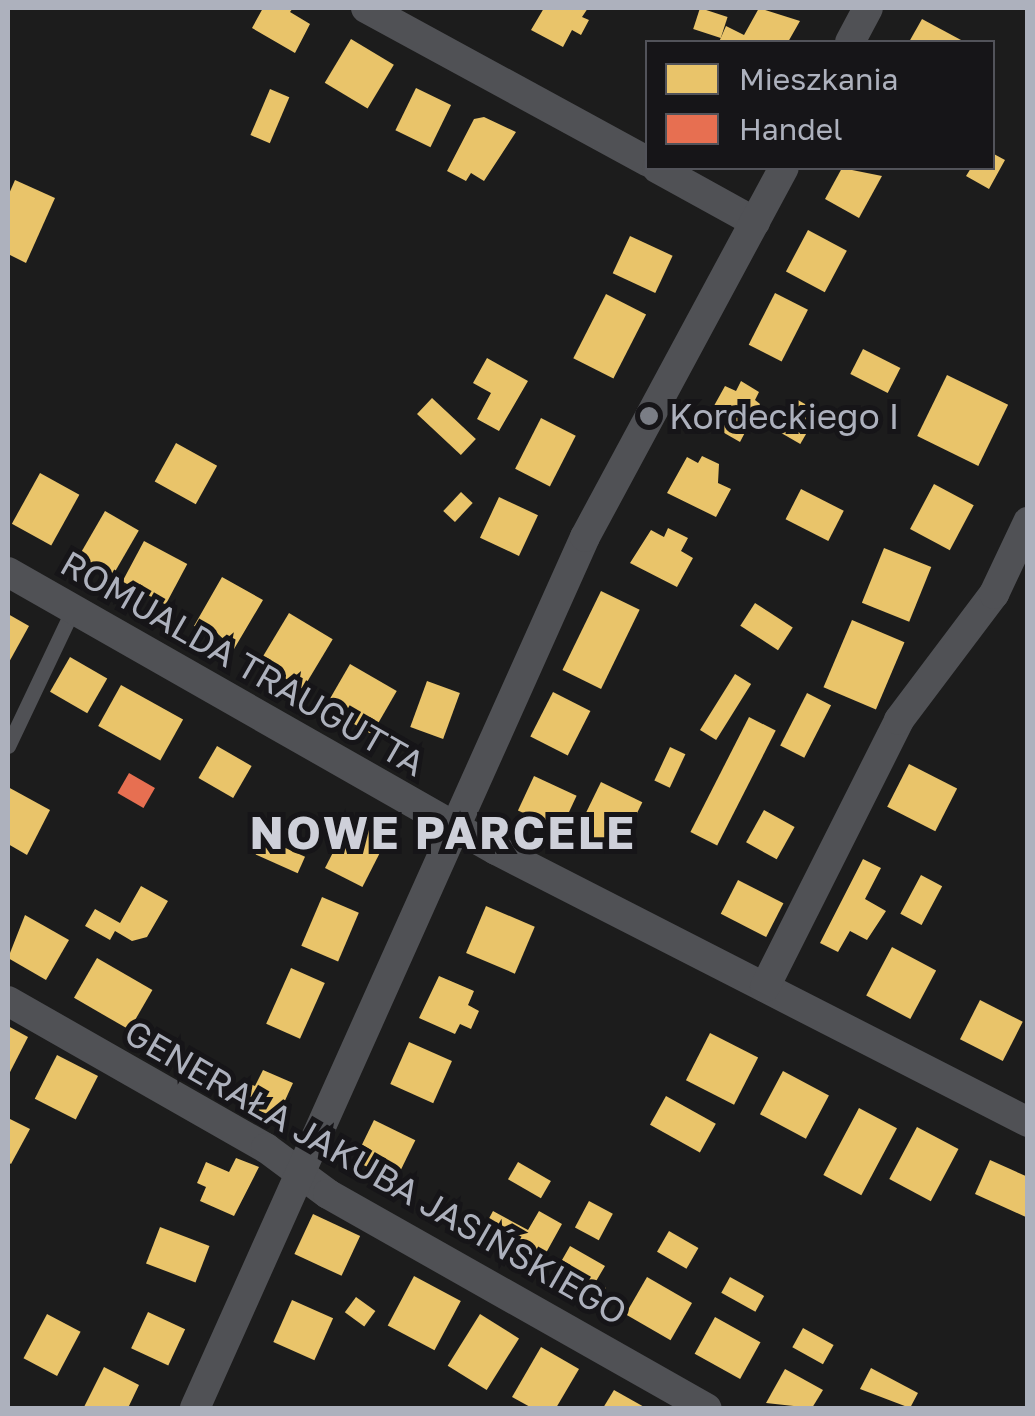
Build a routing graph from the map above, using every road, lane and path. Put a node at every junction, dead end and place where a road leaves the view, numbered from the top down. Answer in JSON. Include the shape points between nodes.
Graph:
{"nodes":[{"id":1,"x":366,"y":8,"type":"edge"},
{"id":2,"x":868,"y":8,"type":"edge"},
{"id":3,"x":851,"y":40,"type":"edge"},
{"id":4,"x":645,"y":160,"type":"edge"},
{"id":5,"x":661,"y":170,"type":"edge"},
{"id":6,"x":783,"y":170,"type":"edge"},
{"id":7,"x":755,"y":222,"type":"junction"},
{"id":8,"x":1028,"y":522,"type":"edge"},
{"id":9,"x":8,"y":572,"type":"edge"},
{"id":10,"x":73,"y":610,"type":"junction"},
{"id":11,"x":8,"y":746,"type":"edge"},
{"id":12,"x":455,"y":828,"type":"junction"},
{"id":13,"x":765,"y":987,"type":"junction"},
{"id":14,"x":8,"y":1001,"type":"edge"},
{"id":15,"x":1028,"y":1122,"type":"edge"},
{"id":16,"x":300,"y":1173,"type":"junction"},
{"id":17,"x":195,"y":1408,"type":"edge"},
{"id":18,"x":708,"y":1408,"type":"edge"}],
"edges":[{"from":1,"to":4,"type":"street"},
{"from":2,"to":3,"type":"street"},
{"from":5,"to":7,"type":"street"},
{"from":6,"to":7,"type":"street"},
{"from":7,"to":12,"type":"street","via":[[591,524]]},
{"from":8,"to":13,"type":"street","via":[[994,594],[899,720]]},
{"from":9,"to":10,"type":"street","name":"ROMUALDA TRAUGUTTA"},
{"from":10,"to":11,"type":"lane"},
{"from":10,"to":12,"type":"street","name":"ROMUALDA TRAUGUTTA"},
{"from":12,"to":13,"type":"street","name":"ROMUALDA TRAUGUTTA"},
{"from":12,"to":16,"type":"street"},
{"from":13,"to":15,"type":"street","name":"ROMUALDA TRAUGUTTA"},
{"from":14,"to":16,"type":"street","name":"GENERAŁA JAKUBA JASIŃSKIEGO"},
{"from":16,"to":17,"type":"street"},
{"from":16,"to":18,"type":"street","name":"GENERAŁA JAKUBA JASIŃSKIEGO"}]}
